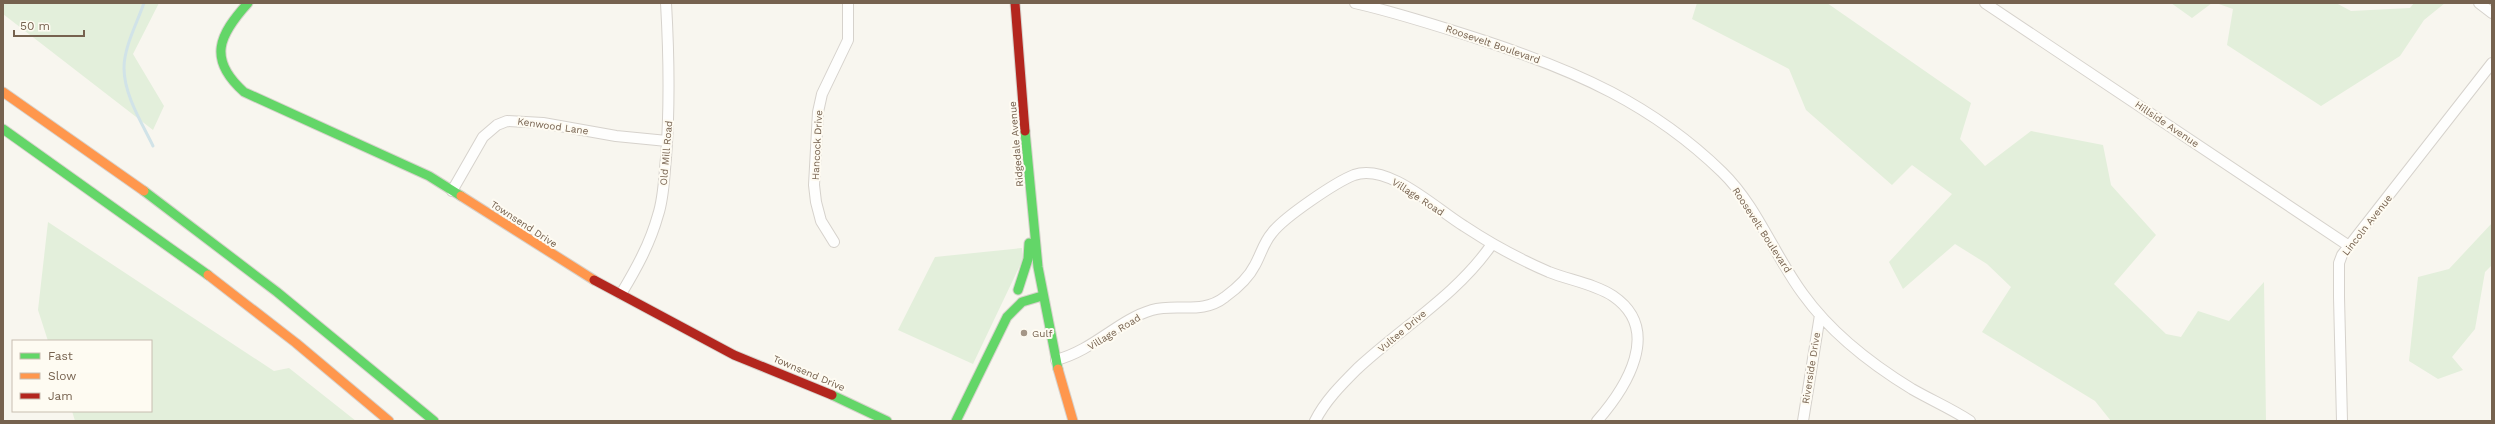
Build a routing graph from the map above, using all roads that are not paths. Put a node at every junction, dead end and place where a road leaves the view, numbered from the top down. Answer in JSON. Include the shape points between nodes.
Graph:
{"nodes":[{"id":1,"x":248,"y":3,"type":"edge"},
{"id":2,"x":666,"y":3,"type":"edge"},
{"id":3,"x":848,"y":3,"type":"edge"},
{"id":4,"x":1015,"y":3,"type":"edge"},
{"id":5,"x":1356,"y":3,"type":"edge"},
{"id":6,"x":1985,"y":3,"type":"edge"},
{"id":7,"x":2480,"y":3,"type":"edge"},
{"id":8,"x":2492,"y":13,"type":"edge"},
{"id":9,"x":2492,"y":63,"type":"edge"},
{"id":10,"x":3,"y":92,"type":"edge"},
{"id":11,"x":3,"y":129,"type":"edge"},
{"id":12,"x":667,"y":141,"type":"junction"},
{"id":13,"x":452,"y":191,"type":"junction"},
{"id":14,"x":1034,"y":232,"type":"junction"},
{"id":15,"x":834,"y":242,"type":"dead end"},
{"id":16,"x":1492,"y":244,"type":"junction"},
{"id":17,"x":2349,"y":246,"type":"junction"},
{"id":18,"x":1041,"y":282,"type":"junction"},
{"id":19,"x":1018,"y":290,"type":"junction"},
{"id":20,"x":621,"y":294,"type":"junction"},
{"id":21,"x":1042,"y":296,"type":"junction"},
{"id":22,"x":1820,"y":315,"type":"junction"},
{"id":23,"x":1007,"y":317,"type":"junction"},
{"id":24,"x":1056,"y":360,"type":"junction"},
{"id":25,"x":389,"y":421,"type":"edge"},
{"id":26,"x":434,"y":421,"type":"edge"},
{"id":27,"x":887,"y":421,"type":"edge"},
{"id":28,"x":956,"y":421,"type":"edge"},
{"id":29,"x":1073,"y":421,"type":"edge"},
{"id":30,"x":1315,"y":421,"type":"edge"},
{"id":31,"x":1597,"y":421,"type":"edge"},
{"id":32,"x":1803,"y":421,"type":"edge"},
{"id":33,"x":1970,"y":421,"type":"edge"},
{"id":34,"x":2342,"y":421,"type":"edge"}],
"edges":[{"from":1,"to":13,"type":"main road","name":"Townsend Drive","via":[[230,23],[222,37],[221,58],[224,68],[236,86],[244,92],[429,176]]},
{"from":2,"to":12,"type":"street","name":"Old Mill Road","via":[[670,70]]},
{"from":3,"to":15,"type":"street","name":"Hancock Drive","via":[[848,40],[822,94],[818,112],[814,185],[816,202],[821,221]]},
{"from":4,"to":14,"type":"main road","name":"Ridgedale Avenue"},
{"from":5,"to":22,"type":"street","name":"Roosevelt Boulevard","via":[[1448,28],[1552,64],[1646,111],[1698,149],[1724,173],[1752,210],[1802,293]]},
{"from":6,"to":17,"type":"street","name":"Hillside Avenue"},
{"from":7,"to":8,"type":"street"},
{"from":9,"to":17,"type":"street","name":"Lincoln Avenue","via":[[2368,225]]},
{"from":10,"to":26,"type":"main road","via":[[160,201],[280,293]]},
{"from":11,"to":25,"type":"main road","via":[[80,181],[227,290]]},
{"from":12,"to":13,"type":"street","name":"Kenwood Lane","via":[[602,134],[518,120],[507,121],[497,125],[483,137]]},
{"from":12,"to":20,"type":"street","name":"Old Mill Road","via":[[659,213],[641,260]]},
{"from":13,"to":20,"type":"main road","name":"Townsend Drive","via":[[574,269]]},
{"from":14,"to":18,"type":"main road","name":"Ridgedale Avenue"},
{"from":14,"to":19,"type":"main road"},
{"from":16,"to":24,"type":"street","name":"Village Road","via":[[1386,176],[1375,173],[1355,175],[1342,181],[1281,224],[1265,243],[1249,275],[1216,303],[1196,309],[1169,307],[1152,310],[1081,352]]},
{"from":16,"to":30,"type":"street","name":"Vultee Drive","via":[[1465,278],[1345,381],[1327,401]]},
{"from":16,"to":31,"type":"street","name":"Village Road","via":[[1533,265],[1611,295],[1633,318],[1638,336],[1635,361],[1622,388]]},
{"from":17,"to":34,"type":"street","name":"Lincoln Avenue","via":[[2339,263]]},
{"from":18,"to":19,"type":"main road","via":[[1028,284]]},
{"from":18,"to":21,"type":"main road","name":"Ridgedale Avenue"},
{"from":19,"to":23,"type":"main road","via":[[1005,311]]},
{"from":20,"to":27,"type":"main road","name":"Townsend Drive","via":[[734,354]]},
{"from":21,"to":23,"type":"main road","via":[[1022,302]]},
{"from":21,"to":24,"type":"main road","name":"Ridgedale Avenue"},
{"from":22,"to":32,"type":"street","name":"Riverside Drive"},
{"from":22,"to":33,"type":"street","name":"Roosevelt Boulevard","via":[[1888,374]]},
{"from":23,"to":28,"type":"main road"},
{"from":24,"to":29,"type":"main road","name":"Ridgedale Avenue"}]}
